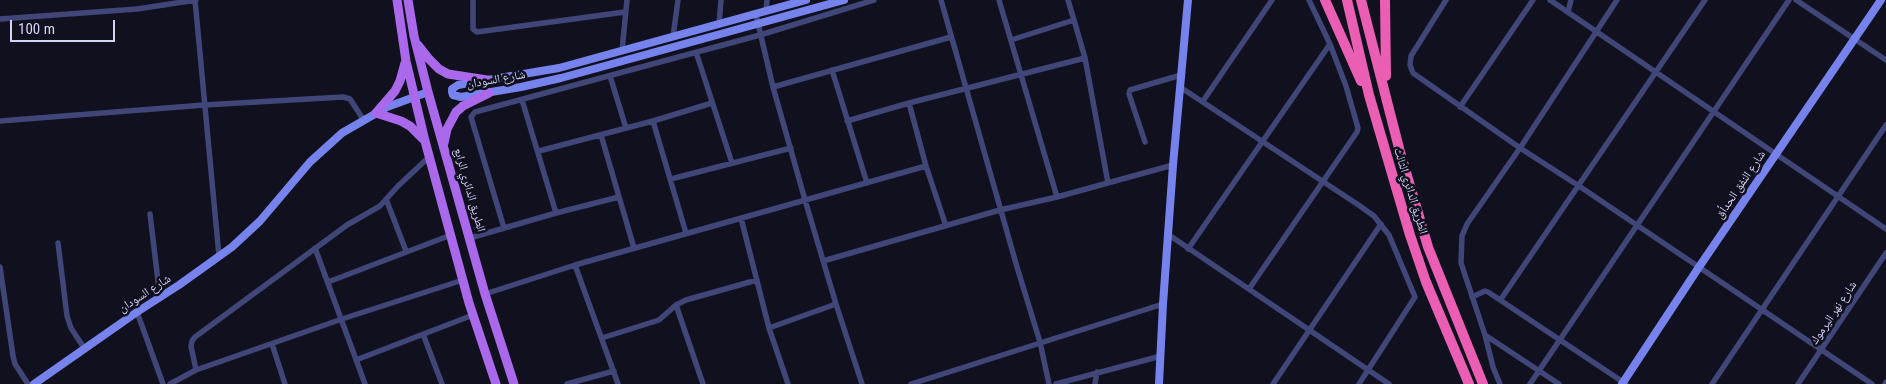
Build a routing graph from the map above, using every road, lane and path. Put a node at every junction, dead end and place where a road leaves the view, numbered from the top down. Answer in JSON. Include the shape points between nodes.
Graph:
{"nodes":[{"id":1,"x":195,"y":0,"type":"edge"},
{"id":2,"x":397,"y":0,"type":"edge"},
{"id":3,"x":408,"y":0,"type":"edge"},
{"id":4,"x":473,"y":0,"type":"edge"},
{"id":5,"x":627,"y":0,"type":"edge"},
{"id":6,"x":678,"y":0,"type":"edge"},
{"id":7,"x":721,"y":0,"type":"edge"},
{"id":8,"x":767,"y":0,"type":"edge"},
{"id":9,"x":806,"y":0,"type":"edge"},
{"id":10,"x":844,"y":0,"type":"edge"},
{"id":11,"x":874,"y":0,"type":"edge"},
{"id":12,"x":941,"y":0,"type":"edge"},
{"id":13,"x":999,"y":0,"type":"edge"},
{"id":14,"x":1068,"y":0,"type":"edge"},
{"id":15,"x":1188,"y":0,"type":"edge"},
{"id":16,"x":1272,"y":0,"type":"edge"},
{"id":17,"x":1309,"y":0,"type":"edge"},
{"id":18,"x":1325,"y":0,"type":"edge"},
{"id":19,"x":1347,"y":0,"type":"edge"},
{"id":20,"x":1361,"y":0,"type":"edge"},
{"id":21,"x":1385,"y":0,"type":"edge"},
{"id":22,"x":1446,"y":0,"type":"edge"},
{"id":23,"x":1533,"y":0,"type":"edge"},
{"id":24,"x":1550,"y":0,"type":"edge"},
{"id":25,"x":1571,"y":0,"type":"edge"},
{"id":26,"x":1617,"y":0,"type":"edge"},
{"id":27,"x":1705,"y":0,"type":"edge"},
{"id":28,"x":1789,"y":0,"type":"edge"},
{"id":29,"x":1796,"y":0,"type":"edge"},
{"id":30,"x":1881,"y":0,"type":"edge"},
{"id":31,"x":625,"y":12,"type":"junction"},
{"id":32,"x":766,"y":12,"type":"junction"},
{"id":33,"x":1568,"y":12,"type":"junction"},
{"id":34,"x":756,"y":15,"type":"junction"},
{"id":35,"x":0,"y":20,"type":"edge"},
{"id":36,"x":1074,"y":20,"type":"junction"},
{"id":37,"x":758,"y":24,"type":"junction"},
{"id":38,"x":719,"y":25,"type":"junction"},
{"id":39,"x":1596,"y":32,"type":"junction"},
{"id":40,"x":760,"y":35,"type":"junction"},
{"id":41,"x":673,"y":37,"type":"junction"},
{"id":42,"x":951,"y":37,"type":"junction"},
{"id":43,"x":1854,"y":38,"type":"junction"},
{"id":44,"x":1011,"y":40,"type":"junction"},
{"id":45,"x":416,"y":41,"type":"junction"},
{"id":46,"x":1330,"y":44,"type":"junction"},
{"id":47,"x":622,"y":51,"type":"junction"},
{"id":48,"x":696,"y":52,"type":"junction"},
{"id":49,"x":1085,"y":58,"type":"junction"},
{"id":50,"x":406,"y":60,"type":"junction"},
{"id":51,"x":1886,"y":60,"type":"edge"},
{"id":52,"x":832,"y":70,"type":"junction"},
{"id":53,"x":1656,"y":71,"type":"junction"},
{"id":54,"x":1022,"y":75,"type":"junction"},
{"id":55,"x":610,"y":76,"type":"junction"},
{"id":56,"x":1181,"y":76,"type":"junction"},
{"id":57,"x":487,"y":80,"type":"junction"},
{"id":58,"x":773,"y":86,"type":"junction"},
{"id":59,"x":1180,"y":87,"type":"junction"},
{"id":60,"x":965,"y":88,"type":"junction"},
{"id":61,"x":428,"y":92,"type":"junction"},
{"id":62,"x":1386,"y":92,"type":"junction"},
{"id":63,"x":489,"y":93,"type":"junction"},
{"id":64,"x":1369,"y":95,"type":"junction"},
{"id":65,"x":415,"y":96,"type":"junction"},
{"id":66,"x":522,"y":100,"type":"junction"},
{"id":67,"x":1203,"y":101,"type":"junction"},
{"id":68,"x":712,"y":102,"type":"junction"},
{"id":69,"x":909,"y":103,"type":"junction"},
{"id":70,"x":204,"y":105,"type":"junction"},
{"id":71,"x":1460,"y":107,"type":"junction"},
{"id":72,"x":1714,"y":111,"type":"junction"},
{"id":73,"x":376,"y":113,"type":"junction"},
{"id":74,"x":363,"y":119,"type":"junction"},
{"id":75,"x":0,"y":120,"type":"edge"},
{"id":76,"x":847,"y":121,"type":"junction"},
{"id":77,"x":654,"y":122,"type":"junction"},
{"id":78,"x":1886,"y":125,"type":"edge"},
{"id":79,"x":626,"y":128,"type":"junction"},
{"id":80,"x":601,"y":136,"type":"junction"},
{"id":81,"x":1263,"y":140,"type":"junction"},
{"id":82,"x":425,"y":141,"type":"junction"},
{"id":83,"x":1145,"y":142,"type":"dead end"},
{"id":84,"x":444,"y":146,"type":"junction"},
{"id":85,"x":791,"y":148,"type":"junction"},
{"id":86,"x":1520,"y":148,"type":"junction"},
{"id":87,"x":538,"y":151,"type":"junction"},
{"id":88,"x":1777,"y":153,"type":"junction"},
{"id":89,"x":429,"y":157,"type":"junction"},
{"id":90,"x":732,"y":163,"type":"junction"},
{"id":91,"x":1173,"y":165,"type":"junction"},
{"id":92,"x":926,"y":166,"type":"junction"},
{"id":93,"x":671,"y":179,"type":"junction"},
{"id":94,"x":1323,"y":181,"type":"junction"},
{"id":95,"x":867,"y":183,"type":"junction"},
{"id":96,"x":1108,"y":183,"type":"junction"},
{"id":97,"x":1579,"y":186,"type":"junction"},
{"id":98,"x":1057,"y":196,"type":"junction"},
{"id":99,"x":618,"y":197,"type":"junction"},
{"id":100,"x":1838,"y":197,"type":"junction"},
{"id":101,"x":386,"y":199,"type":"junction"},
{"id":102,"x":805,"y":200,"type":"junction"},
{"id":103,"x":1000,"y":210,"type":"junction"},
{"id":104,"x":556,"y":213,"type":"junction"},
{"id":105,"x":150,"y":214,"type":"dead end"},
{"id":106,"x":741,"y":218,"type":"junction"},
{"id":107,"x":1381,"y":224,"type":"junction"},
{"id":108,"x":1637,"y":224,"type":"junction"},
{"id":109,"x":946,"y":226,"type":"junction"},
{"id":110,"x":504,"y":228,"type":"junction"},
{"id":111,"x":1886,"y":228,"type":"edge"},
{"id":112,"x":686,"y":233,"type":"junction"},
{"id":113,"x":451,"y":235,"type":"junction"},
{"id":114,"x":1169,"y":235,"type":"junction"},
{"id":115,"x":470,"y":238,"type":"junction"},
{"id":116,"x":58,"y":243,"type":"dead end"},
{"id":117,"x":315,"y":248,"type":"junction"},
{"id":118,"x":634,"y":248,"type":"junction"},
{"id":119,"x":1188,"y":249,"type":"junction"},
{"id":120,"x":406,"y":251,"type":"junction"},
{"id":121,"x":1886,"y":253,"type":"edge"},
{"id":122,"x":219,"y":256,"type":"junction"},
{"id":123,"x":823,"y":261,"type":"junction"},
{"id":124,"x":575,"y":265,"type":"junction"},
{"id":125,"x":0,"y":267,"type":"edge"},
{"id":126,"x":1700,"y":267,"type":"junction"},
{"id":127,"x":463,"y":280,"type":"junction"},
{"id":128,"x":757,"y":280,"type":"junction"},
{"id":129,"x":328,"y":282,"type":"junction"},
{"id":130,"x":1249,"y":289,"type":"junction"},
{"id":131,"x":485,"y":294,"type":"junction"},
{"id":132,"x":1472,"y":297,"type":"junction"},
{"id":133,"x":160,"y":298,"type":"junction"},
{"id":134,"x":1501,"y":299,"type":"junction"},
{"id":135,"x":836,"y":304,"type":"junction"},
{"id":136,"x":1163,"y":304,"type":"junction"},
{"id":137,"x":676,"y":305,"type":"junction"},
{"id":138,"x":1762,"y":309,"type":"junction"},
{"id":139,"x":137,"y":312,"type":"junction"},
{"id":140,"x":473,"y":315,"type":"junction"},
{"id":141,"x":342,"y":319,"type":"junction"},
{"id":142,"x":769,"y":328,"type":"junction"},
{"id":143,"x":1308,"y":331,"type":"junction"},
{"id":144,"x":423,"y":334,"type":"junction"},
{"id":145,"x":1485,"y":335,"type":"junction"},
{"id":146,"x":602,"y":338,"type":"junction"},
{"id":147,"x":1560,"y":339,"type":"junction"},
{"id":148,"x":1040,"y":342,"type":"junction"},
{"id":149,"x":272,"y":344,"type":"junction"},
{"id":150,"x":84,"y":348,"type":"junction"},
{"id":151,"x":1821,"y":350,"type":"junction"},
{"id":152,"x":1161,"y":356,"type":"junction"},
{"id":153,"x":356,"y":360,"type":"junction"},
{"id":154,"x":196,"y":370,"type":"junction"},
{"id":155,"x":1368,"y":370,"type":"junction"},
{"id":156,"x":1539,"y":370,"type":"junction"},
{"id":157,"x":614,"y":371,"type":"junction"},
{"id":158,"x":1096,"y":372,"type":"junction"},
{"id":159,"x":1624,"y":383,"type":"edge"},
{"id":160,"x":28,"y":384,"type":"edge"},
{"id":161,"x":34,"y":384,"type":"edge"},
{"id":162,"x":163,"y":384,"type":"edge"},
{"id":163,"x":170,"y":384,"type":"edge"},
{"id":164,"x":285,"y":384,"type":"edge"},
{"id":165,"x":365,"y":384,"type":"edge"},
{"id":166,"x":442,"y":384,"type":"edge"},
{"id":167,"x":496,"y":384,"type":"edge"},
{"id":168,"x":514,"y":384,"type":"edge"},
{"id":169,"x":567,"y":384,"type":"edge"},
{"id":170,"x":618,"y":384,"type":"edge"},
{"id":171,"x":703,"y":384,"type":"edge"},
{"id":172,"x":788,"y":384,"type":"edge"},
{"id":173,"x":862,"y":384,"type":"edge"},
{"id":174,"x":911,"y":384,"type":"edge"},
{"id":175,"x":1049,"y":384,"type":"edge"},
{"id":176,"x":1056,"y":384,"type":"edge"},
{"id":177,"x":1096,"y":384,"type":"edge"},
{"id":178,"x":1159,"y":384,"type":"edge"},
{"id":179,"x":1273,"y":384,"type":"edge"},
{"id":180,"x":1359,"y":384,"type":"edge"},
{"id":181,"x":1389,"y":384,"type":"edge"},
{"id":182,"x":1469,"y":384,"type":"edge"},
{"id":183,"x":1483,"y":384,"type":"edge"},
{"id":184,"x":1500,"y":384,"type":"edge"},
{"id":185,"x":1530,"y":384,"type":"edge"},
{"id":186,"x":1559,"y":384,"type":"edge"},
{"id":187,"x":1712,"y":384,"type":"edge"},
{"id":188,"x":1798,"y":384,"type":"edge"},
{"id":189,"x":1872,"y":384,"type":"edge"}],
"edges":[{"from":1,"to":35,"type":"street","via":[[137,9]]},
{"from":1,"to":70,"type":"street"},
{"from":2,"to":50,"type":"main road"},
{"from":3,"to":45,"type":"main road","name":"الطريق الدائري الرابع"},
{"from":4,"to":31,"type":"street","via":[[473,29],[477,32]]},
{"from":5,"to":31,"type":"street"},
{"from":6,"to":41,"type":"street"},
{"from":7,"to":38,"type":"street"},
{"from":8,"to":32,"type":"street"},
{"from":9,"to":32,"type":"main road","name":"شارع السودان"},
{"from":10,"to":37,"type":"main road","name":"شارع السودان"},
{"from":11,"to":40,"type":"street"},
{"from":12,"to":42,"type":"street"},
{"from":13,"to":44,"type":"street"},
{"from":14,"to":36,"type":"street"},
{"from":15,"to":56,"type":"main road"},
{"from":16,"to":67,"type":"street"},
{"from":17,"to":46,"type":"street"},
{"from":18,"to":64,"type":"highway"},
{"from":19,"to":64,"type":"highway","name":"الطريق الدائري الثالث"},
{"from":20,"to":62,"type":"highway","name":"الطريق الدائري الثالث"},
{"from":21,"to":62,"type":"highway"},
{"from":22,"to":71,"type":"street","via":[[1416,46],[1410,66],[1418,78]]},
{"from":23,"to":71,"type":"street"},
{"from":24,"to":33,"type":"street"},
{"from":25,"to":33,"type":"street"},
{"from":26,"to":39,"type":"street"},
{"from":27,"to":53,"type":"street"},
{"from":28,"to":72,"type":"street"},
{"from":29,"to":43,"type":"street"},
{"from":30,"to":43,"type":"main road","name":"شارع النفق الحدأق"},
{"from":31,"to":47,"type":"street"},
{"from":32,"to":34,"type":"main road","name":"شارع السودان"},
{"from":33,"to":39,"type":"street"},
{"from":34,"to":37,"type":"street"},
{"from":34,"to":38,"type":"main road","name":"شارع السودان"},
{"from":36,"to":44,"type":"street"},
{"from":36,"to":49,"type":"street"},
{"from":37,"to":40,"type":"street"},
{"from":37,"to":63,"type":"main road","name":"شارع السودان","via":[[586,71]]},
{"from":38,"to":41,"type":"main road","name":"شارع السودان"},
{"from":39,"to":53,"type":"street"},
{"from":39,"to":86,"type":"street"},
{"from":40,"to":48,"type":"street"},
{"from":40,"to":58,"type":"street"},
{"from":41,"to":47,"type":"main road","name":"شارع السودان"},
{"from":42,"to":52,"type":"street"},
{"from":42,"to":60,"type":"street"},
{"from":43,"to":51,"type":"street"},
{"from":43,"to":88,"type":"main road","name":"شارع النفق الحدأق"},
{"from":44,"to":54,"type":"street"},
{"from":45,"to":57,"type":"main road","via":[[429,59],[448,74]]},
{"from":45,"to":61,"type":"main road","name":"الطريق الدائري الرابع"},
{"from":46,"to":81,"type":"street"},
{"from":46,"to":94,"type":"street","via":[[1358,128]]},
{"from":47,"to":57,"type":"main road","name":"شارع السودان","via":[[559,68]]},
{"from":48,"to":55,"type":"street"},
{"from":48,"to":68,"type":"street"},
{"from":49,"to":54,"type":"street"},
{"from":49,"to":96,"type":"street"},
{"from":50,"to":65,"type":"main road"},
{"from":50,"to":73,"type":"main road","via":[[395,91]]},
{"from":52,"to":58,"type":"street"},
{"from":52,"to":76,"type":"street"},
{"from":53,"to":72,"type":"street"},
{"from":53,"to":97,"type":"street"},
{"from":54,"to":60,"type":"street"},
{"from":54,"to":98,"type":"street"},
{"from":55,"to":66,"type":"street"},
{"from":55,"to":79,"type":"street"},
{"from":56,"to":59,"type":"main road"},
{"from":56,"to":83,"type":"street","via":[[1130,90]]},
{"from":57,"to":63,"type":"main road","name":"شارع السودان","via":[[458,85],[452,92],[461,97]]},
{"from":58,"to":85,"type":"street"},
{"from":59,"to":67,"type":"street"},
{"from":59,"to":91,"type":"main road"},
{"from":60,"to":69,"type":"street"},
{"from":60,"to":103,"type":"street"},
{"from":61,"to":65,"type":"main road","name":"شارع السودان"},
{"from":61,"to":84,"type":"main road","name":"الطريق الدائري الرابع"},
{"from":62,"to":183,"type":"highway","name":"الطريق الدائري الثالث","via":[[1428,247]]},
{"from":63,"to":84,"type":"main road","via":[[456,112],[447,129]]},
{"from":64,"to":182,"type":"highway","name":"الطريق الدائري الثالث","via":[[1426,282]]},
{"from":65,"to":73,"type":"main road","name":"شارع السودان"},
{"from":65,"to":82,"type":"main road"},
{"from":66,"to":87,"type":"street"},
{"from":66,"to":110,"type":"street","via":[[475,112],[471,117]]},
{"from":67,"to":81,"type":"street"},
{"from":68,"to":77,"type":"street"},
{"from":68,"to":90,"type":"street"},
{"from":69,"to":76,"type":"street"},
{"from":69,"to":92,"type":"street"},
{"from":70,"to":74,"type":"street","via":[[343,97],[350,99]]},
{"from":70,"to":75,"type":"street"},
{"from":70,"to":122,"type":"street"},
{"from":71,"to":86,"type":"street"},
{"from":72,"to":88,"type":"street"},
{"from":72,"to":108,"type":"street"},
{"from":73,"to":74,"type":"main road","name":"شارع السودان"},
{"from":73,"to":82,"type":"main road","via":[[405,124]]},
{"from":74,"to":122,"type":"main road","name":"شارع السودان","via":[[327,145],[260,221]]},
{"from":76,"to":95,"type":"street"},
{"from":77,"to":79,"type":"street"},
{"from":77,"to":93,"type":"street"},
{"from":78,"to":100,"type":"street"},
{"from":79,"to":80,"type":"street"},
{"from":80,"to":87,"type":"street"},
{"from":80,"to":99,"type":"street"},
{"from":81,"to":94,"type":"street"},
{"from":81,"to":119,"type":"street"},
{"from":82,"to":89,"type":"main road"},
{"from":84,"to":115,"type":"main road","name":"الطريق الدائري الرابع"},
{"from":85,"to":90,"type":"street"},
{"from":85,"to":102,"type":"street"},
{"from":86,"to":97,"type":"street"},
{"from":86,"to":132,"type":"street","via":[[1462,236],[1461,263]]},
{"from":87,"to":104,"type":"street"},
{"from":88,"to":100,"type":"street"},
{"from":88,"to":126,"type":"main road","name":"شارع النفق الحدأق"},
{"from":89,"to":101,"type":"street"},
{"from":89,"to":113,"type":"main road"},
{"from":90,"to":93,"type":"street"},
{"from":91,"to":96,"type":"street"},
{"from":91,"to":114,"type":"main road"},
{"from":92,"to":95,"type":"street"},
{"from":92,"to":109,"type":"street"},
{"from":93,"to":112,"type":"street"},
{"from":94,"to":107,"type":"street"},
{"from":94,"to":130,"type":"street"},
{"from":95,"to":102,"type":"street"},
{"from":96,"to":98,"type":"street"},
{"from":97,"to":108,"type":"street"},
{"from":97,"to":134,"type":"street"},
{"from":98,"to":103,"type":"street"},
{"from":99,"to":104,"type":"street"},
{"from":99,"to":118,"type":"street"},
{"from":100,"to":111,"type":"street"},
{"from":100,"to":138,"type":"street"},
{"from":101,"to":117,"type":"street"},
{"from":101,"to":120,"type":"street"},
{"from":102,"to":106,"type":"street"},
{"from":102,"to":123,"type":"street"},
{"from":103,"to":109,"type":"street"},
{"from":103,"to":148,"type":"street"},
{"from":104,"to":110,"type":"street"},
{"from":105,"to":133,"type":"street"},
{"from":106,"to":112,"type":"street"},
{"from":106,"to":128,"type":"street"},
{"from":107,"to":143,"type":"street"},
{"from":107,"to":155,"type":"street","via":[[1395,248],[1415,297]]},
{"from":108,"to":126,"type":"street"},
{"from":108,"to":147,"type":"street"},
{"from":109,"to":123,"type":"street"},
{"from":110,"to":115,"type":"street"},
{"from":112,"to":118,"type":"street"},
{"from":113,"to":120,"type":"street"},
{"from":113,"to":127,"type":"main road"},
{"from":114,"to":119,"type":"street"},
{"from":114,"to":136,"type":"main road"},
{"from":115,"to":131,"type":"main road","name":"الطريق الدائري الرابع"},
{"from":116,"to":150,"type":"street","via":[[66,316]]},
{"from":117,"to":129,"type":"street"},
{"from":117,"to":154,"type":"street","via":[[195,337],[191,346]]},
{"from":118,"to":124,"type":"street"},
{"from":119,"to":130,"type":"street"},
{"from":120,"to":129,"type":"street"},
{"from":121,"to":151,"type":"street","name":"شارع نهر اليرموك"},
{"from":122,"to":133,"type":"main road","name":"شارع السودان"},
{"from":123,"to":135,"type":"street"},
{"from":124,"to":131,"type":"street"},
{"from":124,"to":146,"type":"street"},
{"from":125,"to":160,"type":"street","via":[[13,356]]},
{"from":126,"to":138,"type":"street"},
{"from":126,"to":159,"type":"main road","name":"شارع النفق الحدأق"},
{"from":127,"to":140,"type":"main road"},
{"from":127,"to":141,"type":"street"},
{"from":128,"to":137,"type":"street"},
{"from":128,"to":142,"type":"street"},
{"from":129,"to":141,"type":"street"},
{"from":130,"to":143,"type":"street"},
{"from":131,"to":168,"type":"main road","name":"الطريق الدائري الرابع"},
{"from":132,"to":134,"type":"street","via":[[1484,291]]},
{"from":132,"to":145,"type":"street"},
{"from":133,"to":139,"type":"main road","name":"شارع السودان"},
{"from":134,"to":147,"type":"street"},
{"from":135,"to":142,"type":"street"},
{"from":135,"to":173,"type":"street"},
{"from":136,"to":148,"type":"street"},
{"from":136,"to":152,"type":"main road"},
{"from":137,"to":146,"type":"street","via":[[660,320]]},
{"from":137,"to":171,"type":"street"},
{"from":138,"to":151,"type":"street"},
{"from":138,"to":187,"type":"street"},
{"from":139,"to":150,"type":"main road","name":"شارع السودان"},
{"from":139,"to":162,"type":"street"},
{"from":140,"to":144,"type":"street"},
{"from":140,"to":167,"type":"main road"},
{"from":141,"to":149,"type":"street"},
{"from":141,"to":153,"type":"street"},
{"from":142,"to":172,"type":"street"},
{"from":143,"to":155,"type":"street"},
{"from":143,"to":179,"type":"street"},
{"from":144,"to":153,"type":"street"},
{"from":144,"to":166,"type":"street"},
{"from":145,"to":156,"type":"street"},
{"from":145,"to":184,"type":"street"},
{"from":146,"to":157,"type":"street"},
{"from":147,"to":156,"type":"street"},
{"from":147,"to":159,"type":"street"},
{"from":148,"to":174,"type":"street"},
{"from":148,"to":175,"type":"street"},
{"from":149,"to":154,"type":"street"},
{"from":149,"to":164,"type":"street"},
{"from":150,"to":161,"type":"main road","name":"شارع السودان"},
{"from":151,"to":188,"type":"street","name":"شارع نهر اليرموك"},
{"from":151,"to":189,"type":"street"},
{"from":152,"to":158,"type":"street"},
{"from":152,"to":178,"type":"main road"},
{"from":153,"to":165,"type":"street"},
{"from":154,"to":163,"type":"street"},
{"from":155,"to":180,"type":"street"},
{"from":155,"to":181,"type":"street"},
{"from":156,"to":185,"type":"street"},
{"from":156,"to":186,"type":"street"},
{"from":157,"to":169,"type":"street"},
{"from":157,"to":170,"type":"street"},
{"from":158,"to":176,"type":"street"},
{"from":158,"to":177,"type":"street"}]}
